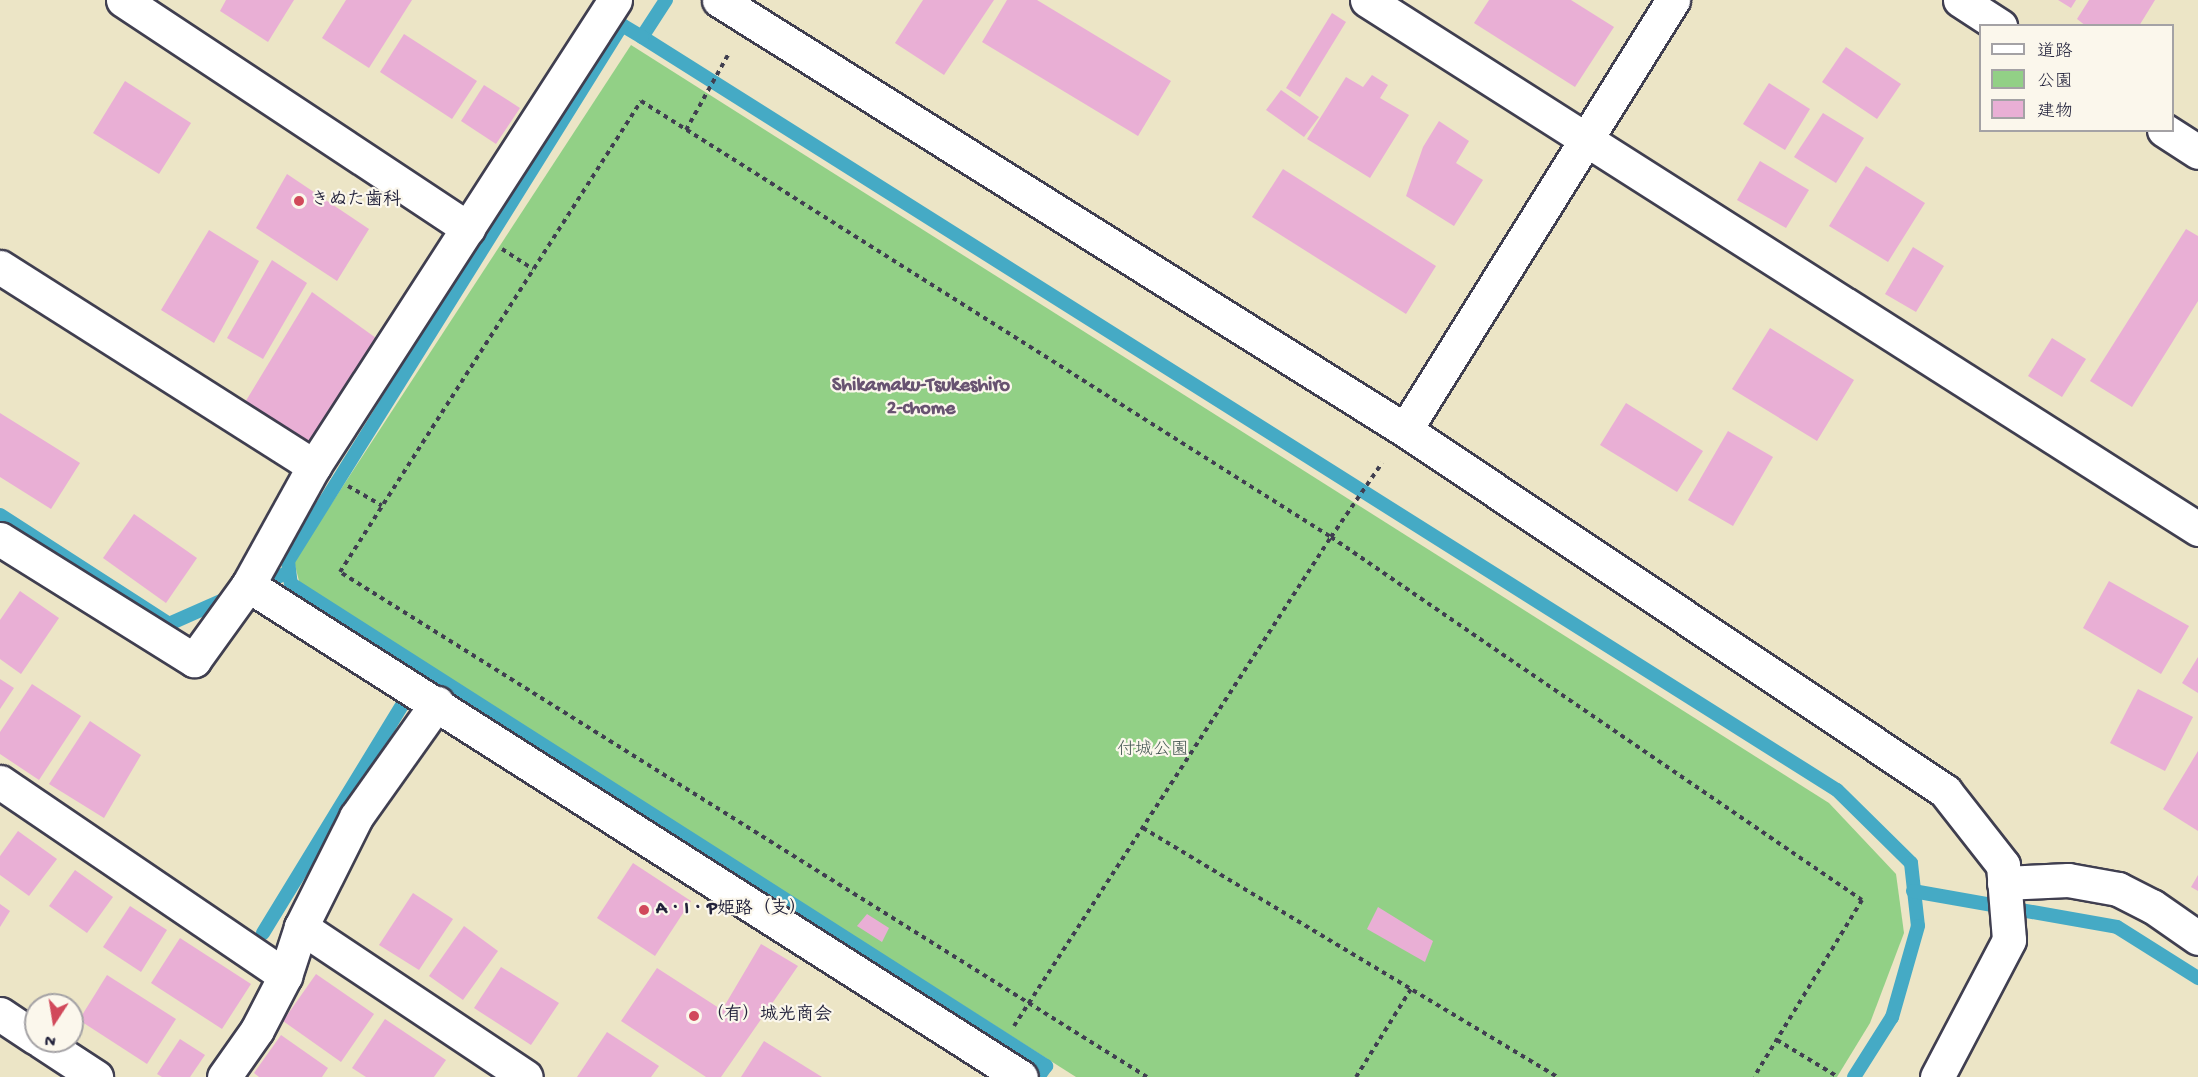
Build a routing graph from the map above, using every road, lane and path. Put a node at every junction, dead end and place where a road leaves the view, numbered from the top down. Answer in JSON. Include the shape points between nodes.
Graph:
{"nodes":[{"id":1,"x":123,"y":0,"type":"edge"},
{"id":2,"x":615,"y":0,"type":"edge"},
{"id":3,"x":719,"y":0,"type":"edge"},
{"id":4,"x":1367,"y":0,"type":"edge"},
{"id":5,"x":1673,"y":0,"type":"edge"},
{"id":6,"x":1960,"y":0,"type":"edge"},
{"id":7,"x":748,"y":18,"type":"junction"},
{"id":8,"x":1997,"y":24,"type":"edge"},
{"id":9,"x":686,"y":130,"type":"junction"},
{"id":10,"x":2167,"y":132,"type":"edge"},
{"id":11,"x":1585,"y":140,"type":"junction"},
{"id":12,"x":2198,"y":152,"type":"edge"},
{"id":13,"x":468,"y":228,"type":"junction"},
{"id":14,"x":0,"y":267,"type":"edge"},
{"id":15,"x":1405,"y":430,"type":"junction"},
{"id":16,"x":314,"y":466,"type":"junction"},
{"id":17,"x":2198,"y":529,"type":"edge"},
{"id":18,"x":1331,"y":537,"type":"junction"},
{"id":19,"x":0,"y":539,"type":"edge"},
{"id":20,"x":248,"y":585,"type":"junction"},
{"id":21,"x":437,"y":703,"type":"junction"},
{"id":22,"x":0,"y":782,"type":"edge"},
{"id":23,"x":1143,"y":828,"type":"junction"},
{"id":24,"x":2004,"y":883,"type":"junction"},
{"id":25,"x":301,"y":927,"type":"junction"},
{"id":26,"x":2198,"y":938,"type":"edge"},
{"id":27,"x":285,"y":976,"type":"junction"},
{"id":28,"x":1411,"y":989,"type":"junction"},
{"id":29,"x":1030,"y":1003,"type":"junction"},
{"id":30,"x":0,"y":1014,"type":"edge"},
{"id":31,"x":24,"y":1030,"type":"edge"},
{"id":32,"x":1777,"y":1040,"type":"junction"},
{"id":33,"x":59,"y":1053,"type":"edge"},
{"id":34,"x":96,"y":1077,"type":"edge"},
{"id":35,"x":224,"y":1077,"type":"edge"},
{"id":36,"x":526,"y":1077,"type":"edge"},
{"id":37,"x":1021,"y":1077,"type":"edge"},
{"id":38,"x":1147,"y":1077,"type":"edge"},
{"id":39,"x":1356,"y":1077,"type":"edge"},
{"id":40,"x":1557,"y":1077,"type":"edge"},
{"id":41,"x":1754,"y":1077,"type":"edge"},
{"id":42,"x":1838,"y":1077,"type":"edge"},
{"id":43,"x":1937,"y":1077,"type":"edge"}],
"edges":[{"from":1,"to":13,"type":"street"},
{"from":2,"to":13,"type":"street"},
{"from":3,"to":7,"type":"street"},
{"from":4,"to":11,"type":"street"},
{"from":5,"to":11,"type":"street"},
{"from":6,"to":8,"type":"street"},
{"from":7,"to":9,"type":"path"},
{"from":7,"to":15,"type":"street"},
{"from":9,"to":18,"type":"path"},
{"from":9,"to":29,"type":"path","via":[[641,101],[340,572]]},
{"from":10,"to":12,"type":"street"},
{"from":11,"to":15,"type":"street"},
{"from":11,"to":17,"type":"street"},
{"from":13,"to":16,"type":"street"},
{"from":14,"to":16,"type":"street"},
{"from":15,"to":18,"type":"path"},
{"from":15,"to":24,"type":"street","via":[[1945,791],[2003,866]]},
{"from":16,"to":20,"type":"street"},
{"from":18,"to":23,"type":"path"},
{"from":18,"to":32,"type":"path","via":[[1862,900]]},
{"from":19,"to":20,"type":"street","via":[[194,660]]},
{"from":20,"to":21,"type":"street"},
{"from":21,"to":25,"type":"street","via":[[356,817]]},
{"from":21,"to":37,"type":"street"},
{"from":22,"to":27,"type":"street"},
{"from":23,"to":28,"type":"path"},
{"from":23,"to":29,"type":"path"},
{"from":24,"to":26,"type":"street","via":[[2068,880],[2118,889],[2152,906]]},
{"from":24,"to":43,"type":"street","via":[[2009,940]]},
{"from":25,"to":27,"type":"street"},
{"from":25,"to":36,"type":"street"},
{"from":27,"to":35,"type":"street","via":[[257,1030]]},
{"from":28,"to":39,"type":"path"},
{"from":28,"to":40,"type":"path"},
{"from":29,"to":38,"type":"path"},
{"from":30,"to":31,"type":"street"},
{"from":32,"to":41,"type":"path"},
{"from":32,"to":42,"type":"path"},
{"from":33,"to":34,"type":"street"}]}
